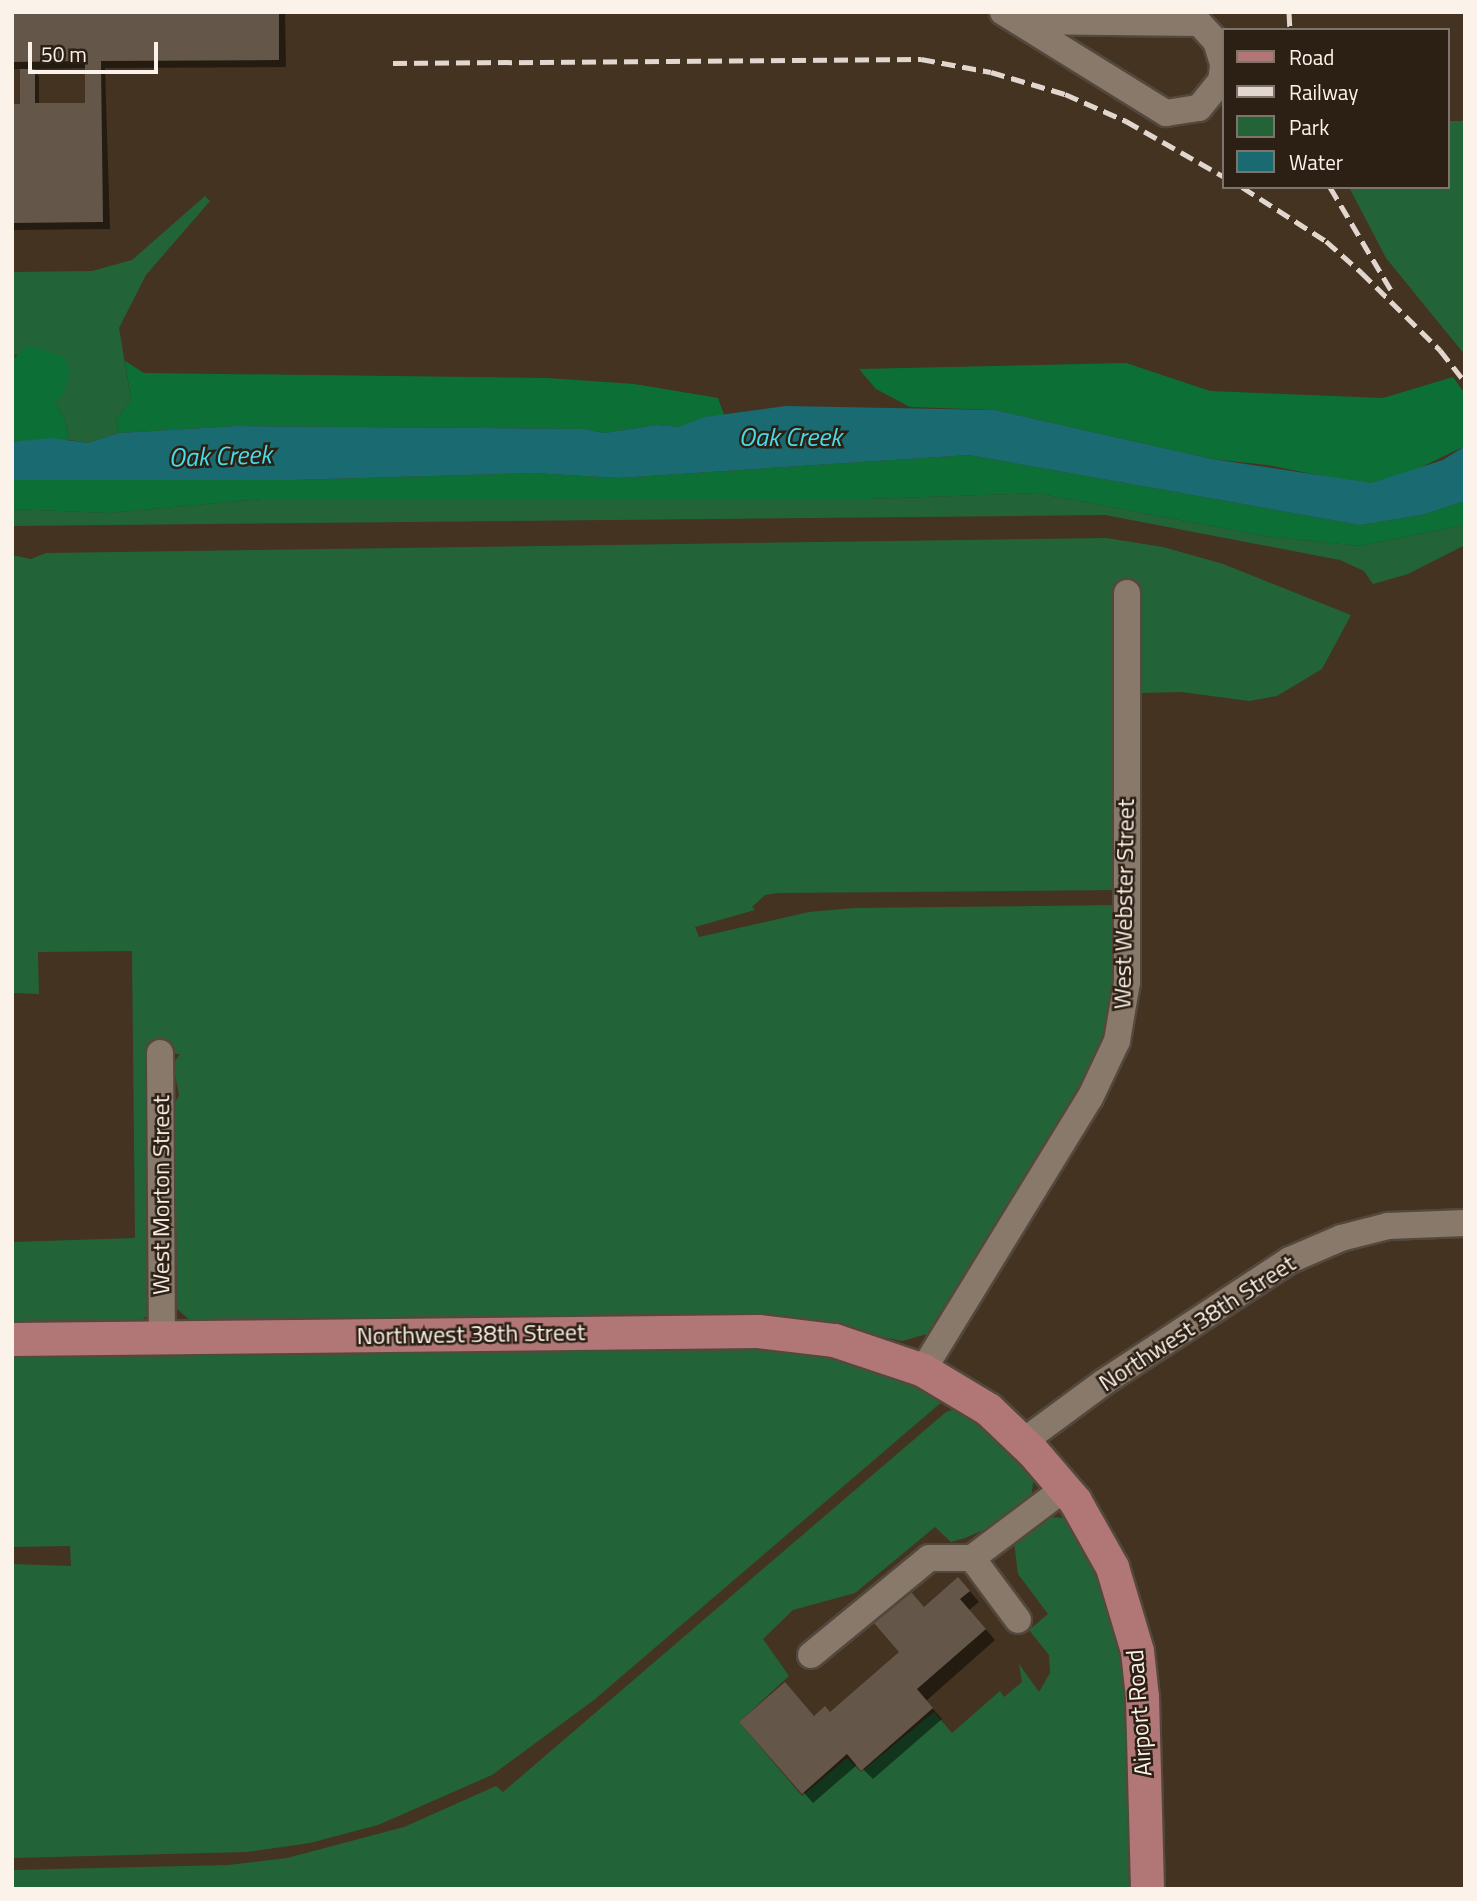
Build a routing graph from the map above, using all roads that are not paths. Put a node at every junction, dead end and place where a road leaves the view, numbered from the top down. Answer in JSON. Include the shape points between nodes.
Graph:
{"nodes":[{"id":1,"x":1011,"y":17,"type":"edge"},
{"id":2,"x":1222,"y":62,"type":"edge"},
{"id":3,"x":1222,"y":73,"type":"edge"},
{"id":4,"x":1127,"y":593,"type":"dead end"},
{"id":5,"x":160,"y":1053,"type":"dead end"},
{"id":6,"x":1465,"y":1223,"type":"edge"},
{"id":7,"x":162,"y":1338,"type":"junction"},
{"id":8,"x":12,"y":1339,"type":"edge"},
{"id":9,"x":923,"y":1370,"type":"junction"},
{"id":10,"x":1024,"y":1441,"type":"junction"},
{"id":11,"x":1065,"y":1488,"type":"junction"},
{"id":12,"x":972,"y":1558,"type":"junction"},
{"id":13,"x":1018,"y":1620,"type":"dead end"},
{"id":14,"x":811,"y":1655,"type":"dead end"},
{"id":15,"x":1147,"y":1889,"type":"edge"}],
"edges":[{"from":1,"to":2,"type":"street","via":[[1199,23],[1216,41]]},
{"from":1,"to":3,"type":"street","via":[[1166,113],[1199,108],[1221,81]]},
{"from":4,"to":9,"type":"street","name":"West Webster Street","via":[[1127,982],[1117,1041],[1090,1098]]},
{"from":5,"to":7,"type":"street","name":"West Morton Street"},
{"from":6,"to":10,"type":"street","name":"Northwest 38th Street","via":[[1388,1226],[1341,1238],[1290,1260],[1104,1382]]},
{"from":7,"to":8,"type":"main road","name":"Northwest 38th Street"},
{"from":7,"to":9,"type":"main road","name":"Northwest 38th Street","via":[[758,1331],[834,1340]]},
{"from":9,"to":10,"type":"main road","name":"Airport Road","via":[[967,1395]]},
{"from":10,"to":11,"type":"main road","name":"Airport Road"},
{"from":11,"to":12,"type":"street"},
{"from":11,"to":15,"type":"main road","name":"Airport Road","via":[[1112,1567],[1137,1651]]},
{"from":12,"to":13,"type":"street"},
{"from":12,"to":14,"type":"street","via":[[929,1558]]}]}
